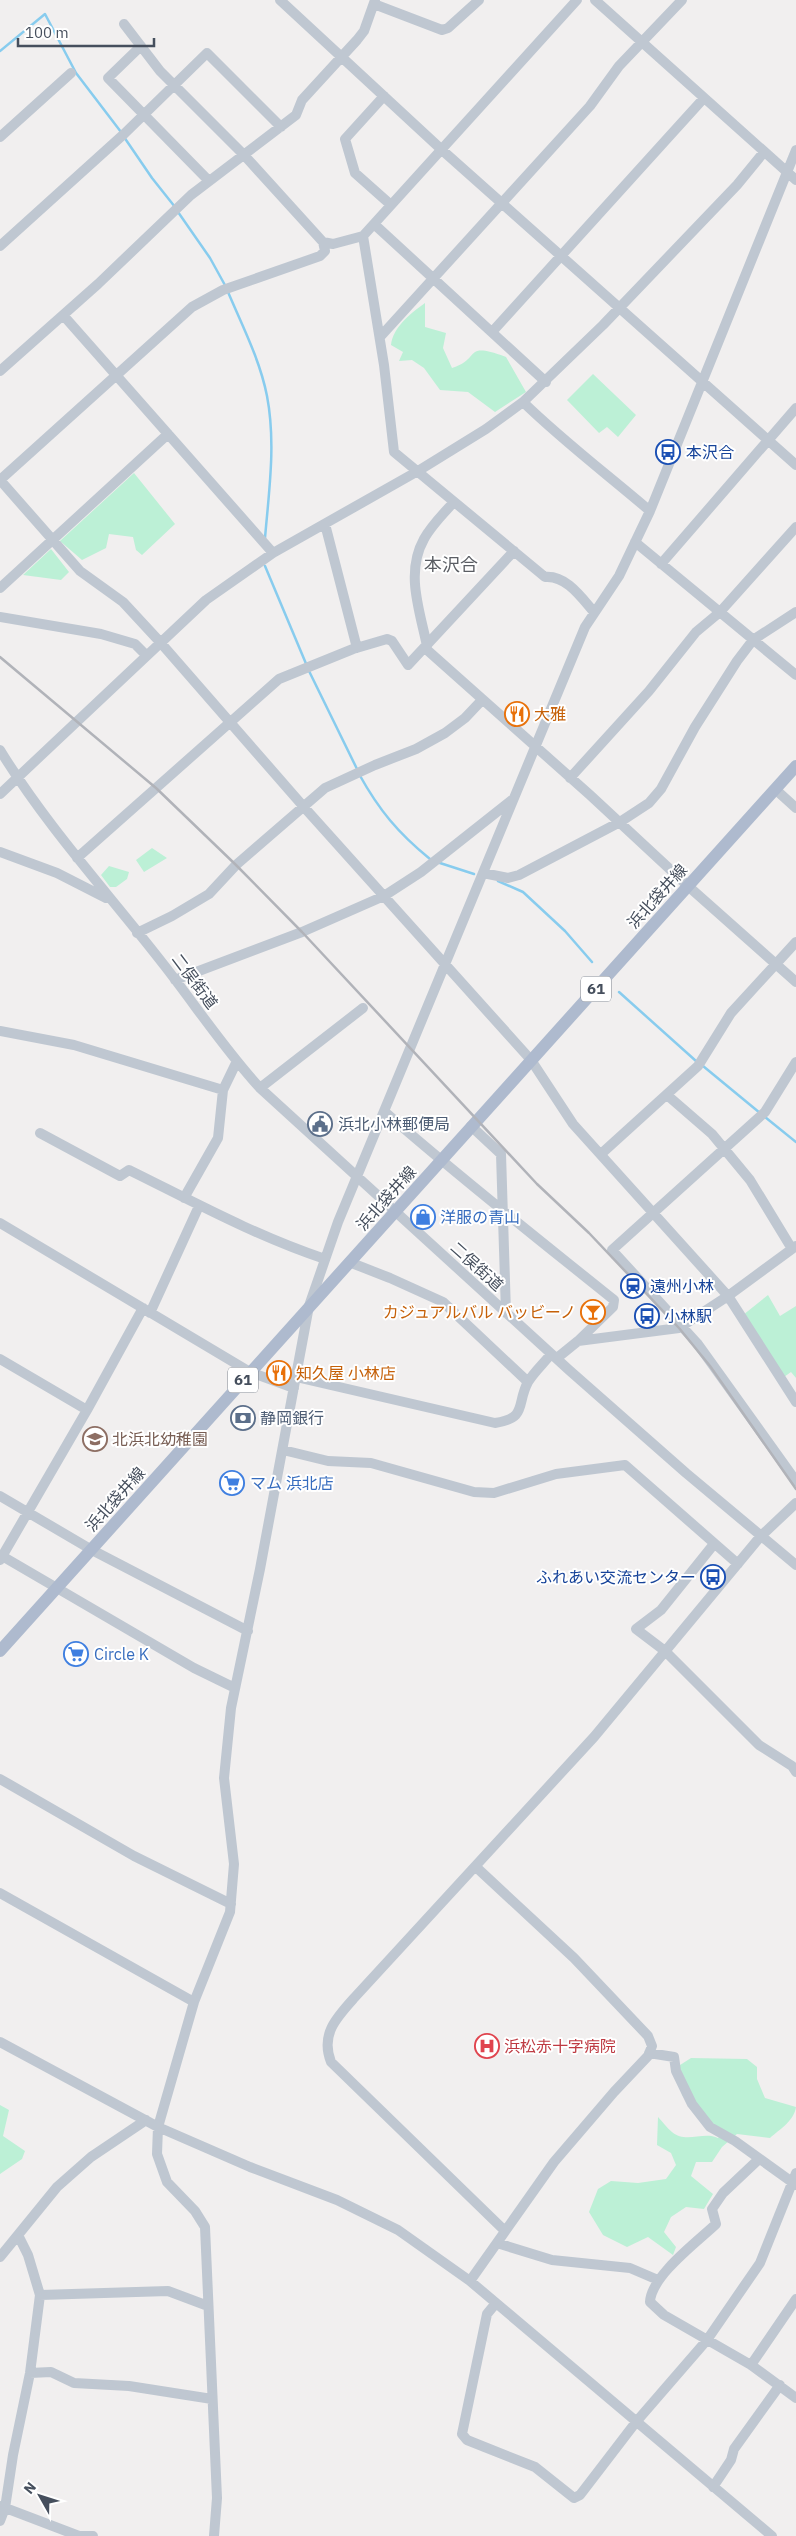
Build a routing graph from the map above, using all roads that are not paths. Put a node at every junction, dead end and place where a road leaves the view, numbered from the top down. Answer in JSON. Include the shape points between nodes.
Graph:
{"nodes":[{"id":1,"x":280,"y":0,"type":"edge"},
{"id":2,"x":479,"y":0,"type":"edge"},
{"id":3,"x":577,"y":0,"type":"edge"},
{"id":4,"x":595,"y":0,"type":"edge"},
{"id":5,"x":682,"y":0,"type":"edge"},
{"id":6,"x":374,"y":2,"type":"edge"},
{"id":7,"x":124,"y":24,"type":"dead end"},
{"id":8,"x":642,"y":43,"type":"junction"},
{"id":9,"x":141,"y":46,"type":"junction"},
{"id":10,"x":342,"y":56,"type":"junction"},
{"id":11,"x":71,"y":73,"type":"dead end"},
{"id":12,"x":174,"y":85,"type":"junction"},
{"id":13,"x":384,"y":96,"type":"junction"},
{"id":14,"x":704,"y":98,"type":"junction"},
{"id":15,"x":144,"y":116,"type":"junction"},
{"id":16,"x":281,"y":126,"type":"junction"},
{"id":17,"x":0,"y":137,"type":"edge"},
{"id":18,"x":442,"y":150,"type":"junction"},
{"id":19,"x":796,"y":150,"type":"edge"},
{"id":20,"x":764,"y":152,"type":"junction"},
{"id":21,"x":244,"y":155,"type":"junction"},
{"id":22,"x":786,"y":172,"type":"junction"},
{"id":23,"x":796,"y":180,"type":"edge"},
{"id":24,"x":209,"y":181,"type":"junction"},
{"id":25,"x":503,"y":202,"type":"junction"},
{"id":26,"x":391,"y":205,"type":"junction"},
{"id":27,"x":374,"y":224,"type":"junction"},
{"id":28,"x":363,"y":236,"type":"junction"},
{"id":29,"x":323,"y":242,"type":"junction"},
{"id":30,"x":0,"y":246,"type":"edge"},
{"id":31,"x":562,"y":255,"type":"junction"},
{"id":32,"x":433,"y":278,"type":"junction"},
{"id":33,"x":620,"y":307,"type":"junction"},
{"id":34,"x":63,"y":315,"type":"junction"},
{"id":35,"x":492,"y":332,"type":"junction"},
{"id":36,"x":380,"y":337,"type":"junction"},
{"id":37,"x":0,"y":371,"type":"edge"},
{"id":38,"x":115,"y":375,"type":"junction"},
{"id":39,"x":703,"y":380,"type":"junction"},
{"id":40,"x":546,"y":382,"type":"junction"},
{"id":41,"x":523,"y":402,"type":"junction"},
{"id":42,"x":796,"y":408,"type":"edge"},
{"id":43,"x":168,"y":434,"type":"junction"},
{"id":44,"x":768,"y":439,"type":"junction"},
{"id":45,"x":796,"y":465,"type":"edge"},
{"id":46,"x":418,"y":471,"type":"junction"},
{"id":47,"x":453,"y":503,"type":"junction"},
{"id":48,"x":650,"y":511,"type":"junction"},
{"id":49,"x":325,"y":524,"type":"junction"},
{"id":50,"x":796,"y":527,"type":"edge"},
{"id":51,"x":53,"y":541,"type":"junction"},
{"id":52,"x":635,"y":542,"type":"junction"},
{"id":53,"x":514,"y":550,"type":"junction"},
{"id":54,"x":272,"y":554,"type":"junction"},
{"id":55,"x":661,"y":564,"type":"junction"},
{"id":56,"x":0,"y":588,"type":"edge"},
{"id":57,"x":594,"y":612,"type":"junction"},
{"id":58,"x":720,"y":612,"type":"junction"},
{"id":59,"x":796,"y":612,"type":"edge"},
{"id":60,"x":0,"y":617,"type":"edge"},
{"id":61,"x":754,"y":640,"type":"junction"},
{"id":62,"x":160,"y":642,"type":"junction"},
{"id":63,"x":426,"y":647,"type":"junction"},
{"id":64,"x":357,"y":648,"type":"junction"},
{"id":65,"x":146,"y":654,"type":"junction"},
{"id":66,"x":796,"y":675,"type":"edge"},
{"id":67,"x":482,"y":700,"type":"junction"},
{"id":68,"x":229,"y":722,"type":"junction"},
{"id":69,"x":536,"y":746,"type":"junction"},
{"id":70,"x":0,"y":750,"type":"edge"},
{"id":71,"x":796,"y":766,"type":"edge"},
{"id":72,"x":17,"y":777,"type":"junction"},
{"id":73,"x":570,"y":778,"type":"junction"},
{"id":74,"x":775,"y":789,"type":"junction"},
{"id":75,"x":0,"y":794,"type":"edge"},
{"id":76,"x":513,"y":800,"type":"junction"},
{"id":77,"x":303,"y":806,"type":"junction"},
{"id":78,"x":796,"y":808,"type":"edge"},
{"id":79,"x":620,"y":822,"type":"junction"},
{"id":80,"x":0,"y":852,"type":"edge"},
{"id":81,"x":77,"y":858,"type":"junction"},
{"id":82,"x":483,"y":873,"type":"junction"},
{"id":83,"x":688,"y":886,"type":"junction"},
{"id":84,"x":384,"y":896,"type":"junction"},
{"id":85,"x":109,"y":899,"type":"junction"},
{"id":86,"x":137,"y":933,"type":"junction"},
{"id":87,"x":796,"y":942,"type":"edge"},
{"id":88,"x":776,"y":964,"type":"junction"},
{"id":89,"x":445,"y":966,"type":"junction"},
{"id":90,"x":175,"y":980,"type":"junction"},
{"id":91,"x":796,"y":982,"type":"edge"},
{"id":92,"x":362,"y":1008,"type":"dead end"},
{"id":93,"x":0,"y":1031,"type":"edge"},
{"id":94,"x":531,"y":1060,"type":"junction"},
{"id":95,"x":237,"y":1061,"type":"junction"},
{"id":96,"x":796,"y":1062,"type":"edge"},
{"id":97,"x":260,"y":1088,"type":"junction"},
{"id":98,"x":223,"y":1090,"type":"junction"},
{"id":99,"x":667,"y":1095,"type":"junction"},
{"id":100,"x":385,"y":1112,"type":"junction"},
{"id":101,"x":471,"y":1126,"type":"junction"},
{"id":102,"x":40,"y":1133,"type":"dead end"},
{"id":103,"x":724,"y":1150,"type":"junction"},
{"id":104,"x":601,"y":1154,"type":"junction"},
{"id":105,"x":440,"y":1161,"type":"junction"},
{"id":106,"x":358,"y":1178,"type":"junction"},
{"id":107,"x":184,"y":1198,"type":"junction"},
{"id":108,"x":199,"y":1206,"type":"junction"},
{"id":109,"x":504,"y":1210,"type":"junction"},
{"id":110,"x":396,"y":1212,"type":"junction"},
{"id":111,"x":653,"y":1213,"type":"junction"},
{"id":112,"x":0,"y":1223,"type":"edge"},
{"id":113,"x":794,"y":1247,"type":"edge"},
{"id":114,"x":325,"y":1259,"type":"junction"},
{"id":115,"x":349,"y":1262,"type":"junction"},
{"id":116,"x":728,"y":1296,"type":"junction"},
{"id":117,"x":310,"y":1306,"type":"junction"},
{"id":118,"x":147,"y":1311,"type":"junction"},
{"id":119,"x":506,"y":1313,"type":"junction"},
{"id":120,"x":682,"y":1326,"type":"junction"},
{"id":121,"x":578,"y":1341,"type":"junction"},
{"id":122,"x":554,"y":1356,"type":"junction"},
{"id":123,"x":0,"y":1359,"type":"edge"},
{"id":124,"x":250,"y":1372,"type":"junction"},
{"id":125,"x":296,"y":1377,"type":"junction"},
{"id":126,"x":528,"y":1382,"type":"junction"},
{"id":127,"x":294,"y":1388,"type":"junction"},
{"id":128,"x":796,"y":1402,"type":"edge"},
{"id":129,"x":87,"y":1410,"type":"junction"},
{"id":130,"x":283,"y":1450,"type":"junction"},
{"id":131,"x":796,"y":1481,"type":"edge"},
{"id":132,"x":0,"y":1496,"type":"edge"},
{"id":133,"x":796,"y":1503,"type":"edge"},
{"id":134,"x":28,"y":1513,"type":"junction"},
{"id":135,"x":760,"y":1537,"type":"junction"},
{"id":136,"x":714,"y":1544,"type":"junction"},
{"id":137,"x":92,"y":1550,"type":"junction"},
{"id":138,"x":1,"y":1558,"type":"edge"},
{"id":139,"x":738,"y":1564,"type":"junction"},
{"id":140,"x":796,"y":1565,"type":"edge"},
{"id":141,"x":57,"y":1589,"type":"junction"},
{"id":142,"x":248,"y":1631,"type":"junction"},
{"id":143,"x":0,"y":1651,"type":"edge"},
{"id":144,"x":665,"y":1651,"type":"junction"},
{"id":145,"x":236,"y":1688,"type":"junction"},
{"id":146,"x":796,"y":1772,"type":"edge"},
{"id":147,"x":0,"y":1779,"type":"edge"},
{"id":148,"x":476,"y":1867,"type":"junction"},
{"id":149,"x":0,"y":1893,"type":"edge"},
{"id":150,"x":232,"y":1904,"type":"junction"},
{"id":151,"x":194,"y":2002,"type":"junction"},
{"id":152,"x":0,"y":2042,"type":"edge"},
{"id":153,"x":649,"y":2054,"type":"junction"},
{"id":154,"x":146,"y":2120,"type":"junction"},
{"id":155,"x":158,"y":2127,"type":"junction"},
{"id":156,"x":759,"y":2159,"type":"junction"},
{"id":157,"x":796,"y":2173,"type":"edge"},
{"id":158,"x":794,"y":2184,"type":"edge"},
{"id":159,"x":505,"y":2231,"type":"junction"},
{"id":160,"x":18,"y":2235,"type":"junction"},
{"id":161,"x":497,"y":2243,"type":"junction"},
{"id":162,"x":1,"y":2255,"type":"edge"},
{"id":163,"x":658,"y":2280,"type":"junction"},
{"id":164,"x":470,"y":2281,"type":"junction"},
{"id":165,"x":40,"y":2296,"type":"junction"},
{"id":166,"x":796,"y":2298,"type":"edge"},
{"id":167,"x":496,"y":2303,"type":"junction"},
{"id":168,"x":208,"y":2306,"type":"junction"},
{"id":169,"x":707,"y":2340,"type":"junction"},
{"id":170,"x":751,"y":2365,"type":"junction"},
{"id":171,"x":30,"y":2373,"type":"junction"},
{"id":172,"x":780,"y":2385,"type":"junction"},
{"id":173,"x":796,"y":2398,"type":"edge"},
{"id":174,"x":212,"y":2399,"type":"junction"},
{"id":175,"x":636,"y":2422,"type":"junction"},
{"id":176,"x":713,"y":2486,"type":"junction"},
{"id":177,"x":3,"y":2507,"type":"edge"},
{"id":178,"x":0,"y":2521,"type":"edge"},
{"id":179,"x":93,"y":2536,"type":"edge"},
{"id":180,"x":214,"y":2536,"type":"edge"},
{"id":181,"x":772,"y":2536,"type":"edge"}],
"edges":[{"from":1,"to":10,"type":"street"},
{"from":2,"to":6,"type":"street","via":[[442,30]]},
{"from":3,"to":18,"type":"street"},
{"from":4,"to":8,"type":"street"},
{"from":5,"to":8,"type":"street"},
{"from":6,"to":10,"type":"street","via":[[364,31]]},
{"from":7,"to":9,"type":"street"},
{"from":8,"to":14,"type":"street"},
{"from":8,"to":25,"type":"street"},
{"from":9,"to":12,"type":"street"},
{"from":9,"to":15,"type":"street","via":[[108,78]]},
{"from":10,"to":13,"type":"street"},
{"from":10,"to":16,"type":"street","via":[[302,100],[296,115]]},
{"from":11,"to":17,"type":"street"},
{"from":12,"to":15,"type":"street"},
{"from":12,"to":16,"type":"street","via":[[207,53]]},
{"from":12,"to":21,"type":"street"},
{"from":13,"to":18,"type":"street"},
{"from":13,"to":26,"type":"street","via":[[345,140],[355,173]]},
{"from":14,"to":20,"type":"street"},
{"from":14,"to":31,"type":"street"},
{"from":15,"to":24,"type":"street"},
{"from":15,"to":30,"type":"street"},
{"from":16,"to":21,"type":"street"},
{"from":18,"to":25,"type":"street"},
{"from":18,"to":26,"type":"street"},
{"from":19,"to":22,"type":"street"},
{"from":20,"to":22,"type":"street"},
{"from":20,"to":33,"type":"street","via":[[737,185]]},
{"from":21,"to":24,"type":"street"},
{"from":21,"to":29,"type":"street"},
{"from":22,"to":23,"type":"street"},
{"from":22,"to":39,"type":"street"},
{"from":24,"to":34,"type":"street"},
{"from":25,"to":31,"type":"street"},
{"from":25,"to":32,"type":"street"},
{"from":26,"to":27,"type":"street"},
{"from":27,"to":28,"type":"street"},
{"from":27,"to":32,"type":"street"},
{"from":28,"to":29,"type":"street","via":[[333,244]]},
{"from":28,"to":36,"type":"street"},
{"from":29,"to":38,"type":"street","via":[[325,250],[320,256],[226,289],[192,307]]},
{"from":31,"to":33,"type":"street"},
{"from":31,"to":35,"type":"street"},
{"from":32,"to":35,"type":"street"},
{"from":32,"to":36,"type":"street"},
{"from":33,"to":39,"type":"street"},
{"from":33,"to":40,"type":"street"},
{"from":34,"to":37,"type":"street"},
{"from":34,"to":38,"type":"street"},
{"from":35,"to":40,"type":"street"},
{"from":36,"to":46,"type":"street","via":[[394,452]]},
{"from":38,"to":43,"type":"street"},
{"from":38,"to":51,"type":"street","via":[[0,480]]},
{"from":39,"to":44,"type":"street"},
{"from":39,"to":48,"type":"street"},
{"from":40,"to":41,"type":"street"},
{"from":41,"to":46,"type":"street"},
{"from":41,"to":48,"type":"street"},
{"from":42,"to":44,"type":"street"},
{"from":43,"to":51,"type":"street"},
{"from":43,"to":54,"type":"street"},
{"from":44,"to":45,"type":"street"},
{"from":44,"to":55,"type":"street"},
{"from":46,"to":47,"type":"street"},
{"from":46,"to":49,"type":"street"},
{"from":47,"to":53,"type":"street"},
{"from":47,"to":63,"type":"street","via":[[425,538],[414,573]]},
{"from":48,"to":52,"type":"street"},
{"from":49,"to":54,"type":"street"},
{"from":49,"to":64,"type":"street"},
{"from":50,"to":58,"type":"street"},
{"from":51,"to":56,"type":"street"},
{"from":51,"to":62,"type":"street","via":[[80,571],[123,602]]},
{"from":52,"to":55,"type":"street"},
{"from":52,"to":57,"type":"street","via":[[619,576]]},
{"from":53,"to":57,"type":"street","via":[[545,577],[556,576],[562,580]]},
{"from":53,"to":63,"type":"street"},
{"from":54,"to":62,"type":"street","via":[[206,600]]},
{"from":55,"to":58,"type":"street"},
{"from":57,"to":69,"type":"street"},
{"from":58,"to":61,"type":"street"},
{"from":58,"to":73,"type":"street","via":[[696,632],[650,691]]},
{"from":59,"to":61,"type":"street"},
{"from":60,"to":65,"type":"street","via":[[101,634],[135,644]]},
{"from":61,"to":66,"type":"street"},
{"from":61,"to":79,"type":"street","via":[[729,672],[661,789],[650,803]]},
{"from":62,"to":65,"type":"street"},
{"from":62,"to":68,"type":"street"},
{"from":63,"to":64,"type":"street","via":[[408,666],[392,641],[386,639]]},
{"from":63,"to":67,"type":"street"},
{"from":64,"to":68,"type":"street","via":[[279,679]]},
{"from":65,"to":72,"type":"street"},
{"from":67,"to":69,"type":"street"},
{"from":67,"to":77,"type":"street","via":[[445,733],[325,788]]},
{"from":68,"to":77,"type":"street"},
{"from":68,"to":81,"type":"street"},
{"from":69,"to":73,"type":"street"},
{"from":69,"to":76,"type":"street"},
{"from":70,"to":72,"type":"street","name":"二俣街道"},
{"from":71,"to":74,"type":"main road","name":"浜北袋井線","number":"61"},
{"from":72,"to":75,"type":"street"},
{"from":72,"to":81,"type":"street","name":"二俣街道"},
{"from":73,"to":79,"type":"street"},
{"from":74,"to":78,"type":"street"},
{"from":74,"to":83,"type":"main road","name":"浜北袋井線","number":"61"},
{"from":76,"to":82,"type":"street"},
{"from":76,"to":84,"type":"street","via":[[421,872]]},
{"from":77,"to":84,"type":"street"},
{"from":77,"to":86,"type":"street","via":[[236,865],[209,894]]},
{"from":79,"to":82,"type":"street","via":[[519,876],[508,878]]},
{"from":79,"to":83,"type":"street"},
{"from":80,"to":85,"type":"street","via":[[58,873]]},
{"from":81,"to":85,"type":"street","name":"二俣街道"},
{"from":82,"to":89,"type":"street"},
{"from":83,"to":88,"type":"street"},
{"from":83,"to":94,"type":"main road","name":"浜北袋井線","number":"61"},
{"from":84,"to":89,"type":"street"},
{"from":84,"to":90,"type":"street","via":[[302,932]]},
{"from":85,"to":86,"type":"street","name":"二俣街道"},
{"from":86,"to":90,"type":"street","name":"二俣街道"},
{"from":87,"to":88,"type":"street"},
{"from":88,"to":91,"type":"street"},
{"from":88,"to":99,"type":"street","via":[[731,1013],[700,1064]]},
{"from":89,"to":94,"type":"street"},
{"from":89,"to":100,"type":"street"},
{"from":90,"to":95,"type":"street","name":"二俣街道"},
{"from":92,"to":97,"type":"street"},
{"from":93,"to":98,"type":"street","via":[[74,1045]]},
{"from":94,"to":101,"type":"main road","name":"浜北袋井線","number":"61"},
{"from":94,"to":104,"type":"street","via":[[573,1124]]},
{"from":95,"to":97,"type":"street","name":"二俣街道"},
{"from":95,"to":98,"type":"street"},
{"from":96,"to":103,"type":"street","via":[[763,1115]]},
{"from":97,"to":106,"type":"street","name":"二俣街道"},
{"from":98,"to":107,"type":"street","via":[[218,1138]]},
{"from":99,"to":103,"type":"street","via":[[712,1134]]},
{"from":99,"to":104,"type":"street"},
{"from":100,"to":105,"type":"street"},
{"from":100,"to":106,"type":"street"},
{"from":101,"to":105,"type":"main road","name":"浜北袋井線","number":"61"},
{"from":101,"to":109,"type":"street","via":[[501,1154]]},
{"from":102,"to":107,"type":"street","via":[[120,1176],[129,1170]]},
{"from":103,"to":111,"type":"street"},
{"from":103,"to":113,"type":"street","via":[[750,1180]]},
{"from":104,"to":111,"type":"street"},
{"from":105,"to":109,"type":"street"},
{"from":105,"to":110,"type":"main road","name":"浜北袋井線","number":"61"},
{"from":106,"to":110,"type":"street","name":"二俣街道"},
{"from":106,"to":114,"type":"street"},
{"from":107,"to":108,"type":"street"},
{"from":108,"to":114,"type":"street","via":[[276,1242]]},
{"from":108,"to":118,"type":"street"},
{"from":109,"to":119,"type":"street"},
{"from":109,"to":121,"type":"street","via":[[614,1300],[613,1307]]},
{"from":110,"to":115,"type":"main road","name":"浜北袋井線","number":"61"},
{"from":110,"to":119,"type":"street","name":"二俣街道"},
{"from":111,"to":116,"type":"street"},
{"from":111,"to":120,"type":"street","via":[[612,1250]]},
{"from":112,"to":118,"type":"street"},
{"from":113,"to":116,"type":"street"},
{"from":114,"to":117,"type":"street"},
{"from":115,"to":117,"type":"main road","name":"浜北袋井線","number":"61"},
{"from":115,"to":126,"type":"street","via":[[443,1302]]},
{"from":116,"to":120,"type":"street"},
{"from":116,"to":128,"type":"street"},
{"from":117,"to":124,"type":"main road","name":"浜北袋井線","number":"61"},
{"from":117,"to":125,"type":"street"},
{"from":118,"to":124,"type":"street"},
{"from":118,"to":129,"type":"street"},
{"from":119,"to":122,"type":"street","name":"二俣街道"},
{"from":120,"to":121,"type":"street","via":[[668,1331],[617,1334]]},
{"from":120,"to":131,"type":"street"},
{"from":121,"to":122,"type":"street"},
{"from":122,"to":126,"type":"street"},
{"from":122,"to":135,"type":"street","name":"二俣街道"},
{"from":123,"to":129,"type":"street"},
{"from":124,"to":127,"type":"street"},
{"from":124,"to":137,"type":"main road","name":"浜北袋井線","number":"61"},
{"from":125,"to":126,"type":"street","via":[[495,1423],[514,1418]]},
{"from":125,"to":127,"type":"street"},
{"from":127,"to":130,"type":"street"},
{"from":129,"to":134,"type":"street"},
{"from":130,"to":136,"type":"street","via":[[328,1461],[371,1463],[474,1492],[494,1492],[556,1474],[625,1466]]},
{"from":130,"to":142,"type":"street"},
{"from":132,"to":134,"type":"street"},
{"from":133,"to":135,"type":"street"},
{"from":134,"to":137,"type":"street"},
{"from":134,"to":138,"type":"street"},
{"from":135,"to":139,"type":"street"},
{"from":135,"to":140,"type":"street","name":"二俣街道"},
{"from":136,"to":139,"type":"street"},
{"from":136,"to":144,"type":"street","via":[[661,1610],[636,1629]]},
{"from":137,"to":141,"type":"main road","name":"浜北袋井線","number":"61"},
{"from":137,"to":142,"type":"street"},
{"from":138,"to":141,"type":"street"},
{"from":139,"to":144,"type":"street"},
{"from":141,"to":143,"type":"main road","name":"浜北袋井線","number":"61"},
{"from":141,"to":145,"type":"street","via":[[194,1668]]},
{"from":142,"to":145,"type":"street"},
{"from":144,"to":146,"type":"street","via":[[759,1745]]},
{"from":144,"to":148,"type":"street","via":[[594,1737]]},
{"from":145,"to":150,"type":"street","via":[[224,1778],[234,1864]]},
{"from":147,"to":150,"type":"street","via":[[134,1856]]},
{"from":148,"to":153,"type":"street","via":[[574,1958],[630,2016],[648,2036],[652,2046]]},
{"from":148,"to":159,"type":"street","via":[[335,2020],[326,2046],[330,2062]]},
{"from":149,"to":151,"type":"street"},
{"from":150,"to":151,"type":"street"},
{"from":151,"to":155,"type":"street"},
{"from":152,"to":154,"type":"street"},
{"from":153,"to":156,"type":"street","via":[[674,2057],[676,2071],[692,2104],[710,2127]]},
{"from":153,"to":159,"type":"street","via":[[560,2155]]},
{"from":154,"to":155,"type":"street"},
{"from":154,"to":160,"type":"street","via":[[91,2157],[57,2187]]},
{"from":155,"to":164,"type":"street","via":[[368,2214],[398,2230]]},
{"from":155,"to":168,"type":"street","via":[[157,2154],[167,2182],[195,2211],[204,2226]]},
{"from":156,"to":158,"type":"street"},
{"from":156,"to":163,"type":"street","via":[[723,2193],[712,2209],[716,2224]]},
{"from":157,"to":158,"type":"street"},
{"from":158,"to":169,"type":"street","via":[[760,2263]]},
{"from":159,"to":161,"type":"street"},
{"from":160,"to":162,"type":"street"},
{"from":160,"to":165,"type":"street","via":[[28,2255]]},
{"from":161,"to":163,"type":"street","via":[[552,2260],[630,2268]]},
{"from":161,"to":164,"type":"street"},
{"from":163,"to":169,"type":"street","via":[[651,2292],[650,2302],[654,2307]]},
{"from":164,"to":167,"type":"street"},
{"from":165,"to":168,"type":"street","via":[[168,2291]]},
{"from":165,"to":171,"type":"street"},
{"from":166,"to":170,"type":"street"},
{"from":167,"to":175,"type":"street"},
{"from":167,"to":175,"type":"street","via":[[487,2314],[462,2434],[467,2440],[535,2467],[574,2498],[580,2495]]},
{"from":168,"to":174,"type":"street"},
{"from":169,"to":170,"type":"street"},
{"from":169,"to":175,"type":"street"},
{"from":170,"to":172,"type":"street"},
{"from":171,"to":174,"type":"street","via":[[51,2372],[74,2383],[129,2386]]},
{"from":171,"to":177,"type":"street"},
{"from":172,"to":173,"type":"street"},
{"from":172,"to":176,"type":"street","via":[[734,2449],[731,2460]]},
{"from":174,"to":180,"type":"street","via":[[217,2498]]},
{"from":175,"to":176,"type":"street"},
{"from":176,"to":181,"type":"street"},
{"from":177,"to":178,"type":"street"},
{"from":177,"to":179,"type":"street","via":[[79,2536]]}]}
